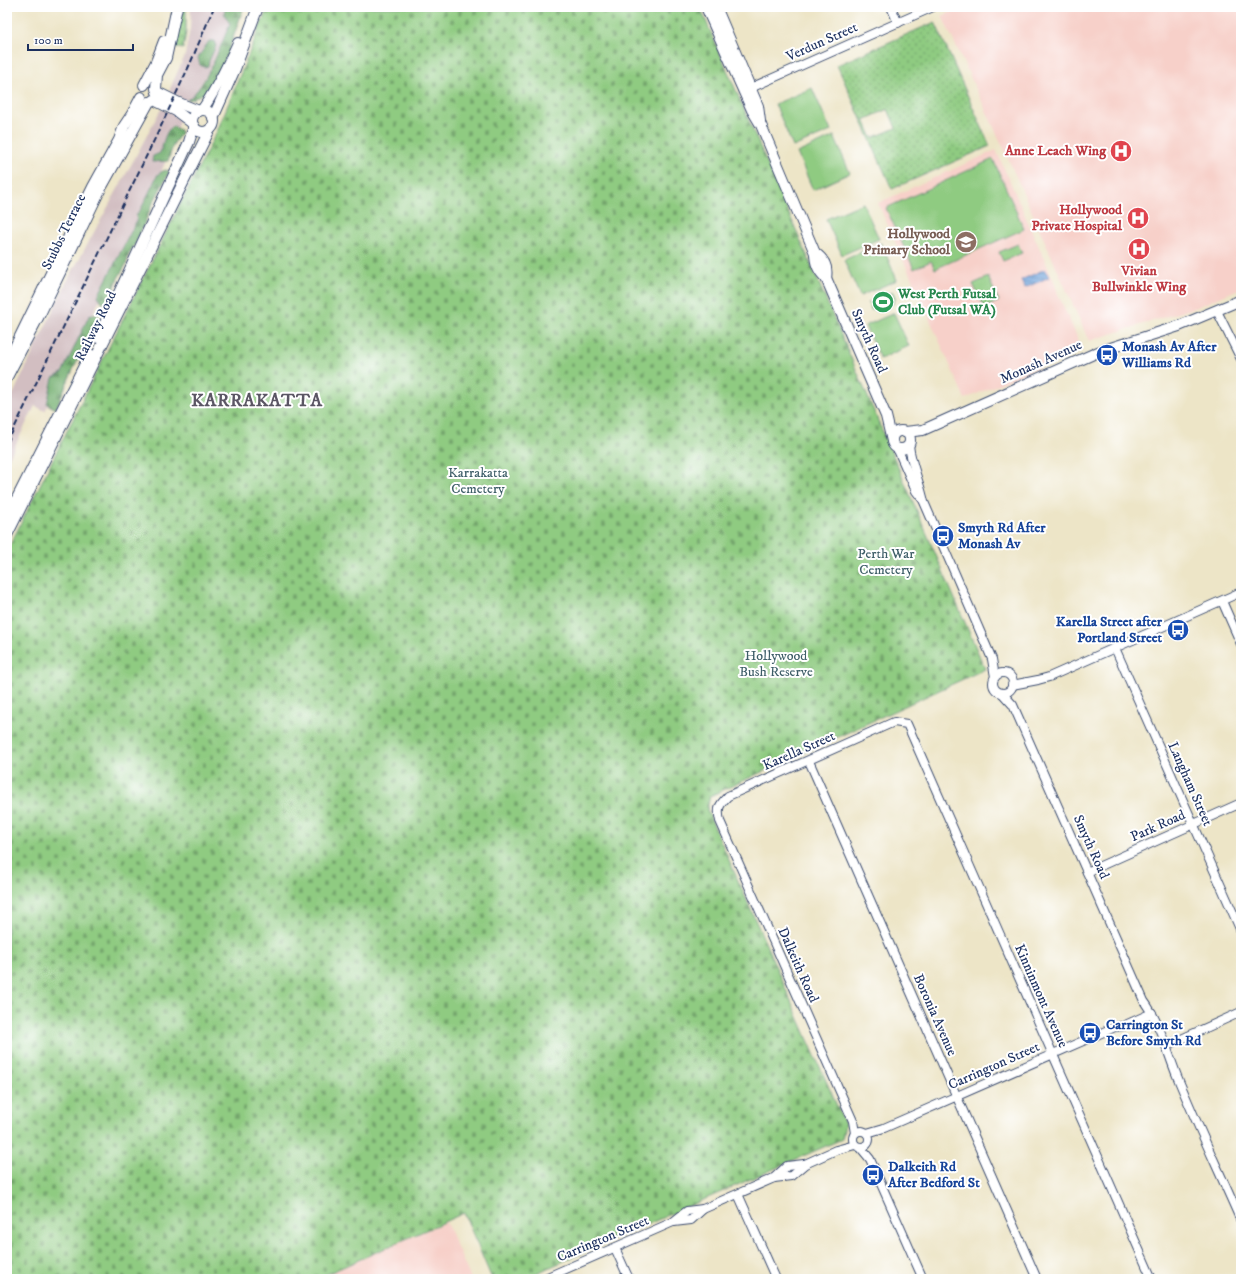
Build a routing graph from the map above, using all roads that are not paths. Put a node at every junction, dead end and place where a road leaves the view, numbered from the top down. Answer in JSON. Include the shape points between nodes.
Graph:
{"nodes":[{"id":1,"x":172,"y":7,"type":"edge"},
{"id":2,"x":177,"y":7,"type":"edge"},
{"id":3,"x":250,"y":7,"type":"edge"},
{"id":4,"x":258,"y":7,"type":"edge"},
{"id":5,"x":706,"y":7,"type":"edge"},
{"id":6,"x":716,"y":7,"type":"edge"},
{"id":7,"x":891,"y":7,"type":"edge"},
{"id":8,"x":933,"y":7,"type":"edge"},
{"id":9,"x":898,"y":23,"type":"junction"},
{"id":10,"x":747,"y":89,"type":"junction"},
{"id":11,"x":151,"y":96,"type":"junction"},
{"id":12,"x":201,"y":110,"type":"junction"},
{"id":13,"x":213,"y":118,"type":"junction"},
{"id":14,"x":193,"y":125,"type":"junction"},
{"id":15,"x":210,"y":128,"type":"junction"},
{"id":16,"x":1241,"y":300,"type":"edge"},
{"id":17,"x":1217,"y":311,"type":"junction"},
{"id":18,"x":1241,"y":359,"type":"edge"},
{"id":19,"x":7,"y":364,"type":"edge"},
{"id":20,"x":7,"y":377,"type":"edge"},
{"id":21,"x":886,"y":416,"type":"junction"},
{"id":22,"x":923,"y":430,"type":"junction"},
{"id":23,"x":904,"y":432,"type":"junction"},
{"id":24,"x":910,"y":444,"type":"junction"},
{"id":25,"x":894,"y":445,"type":"junction"},
{"id":26,"x":924,"y":502,"type":"junction"},
{"id":27,"x":7,"y":518,"type":"edge"},
{"id":28,"x":7,"y":535,"type":"edge"},
{"id":29,"x":1241,"y":592,"type":"edge"},
{"id":30,"x":1222,"y":601,"type":"junction"},
{"id":31,"x":1241,"y":644,"type":"edge"},
{"id":32,"x":1115,"y":648,"type":"junction"},
{"id":33,"x":999,"y":675,"type":"junction"},
{"id":34,"x":1011,"y":683,"type":"junction"},
{"id":35,"x":1002,"y":693,"type":"junction"},
{"id":36,"x":1013,"y":705,"type":"junction"},
{"id":37,"x":907,"y":724,"type":"joint"},
{"id":38,"x":809,"y":761,"type":"junction"},
{"id":39,"x":1241,"y":803,"type":"edge"},
{"id":40,"x":720,"y":821,"type":"joint"},
{"id":41,"x":1193,"y":824,"type":"junction"},
{"id":42,"x":1086,"y":872,"type":"junction"},
{"id":43,"x":1241,"y":932,"type":"edge"},
{"id":44,"x":1148,"y":1012,"type":"junction"},
{"id":45,"x":1241,"y":1012,"type":"edge"},
{"id":46,"x":1166,"y":1046,"type":"junction"},
{"id":47,"x":1053,"y":1054,"type":"junction"},
{"id":48,"x":1177,"y":1075,"type":"junction"},
{"id":49,"x":957,"y":1096,"type":"junction"},
{"id":50,"x":853,"y":1120,"type":"junction"},
{"id":51,"x":867,"y":1137,"type":"junction"},
{"id":52,"x":856,"y":1141,"type":"junction"},
{"id":53,"x":870,"y":1159,"type":"junction"},
{"id":54,"x":738,"y":1194,"type":"junction"},
{"id":55,"x":1241,"y":1221,"type":"edge"},
{"id":56,"x":615,"y":1248,"type":"junction"},
{"id":57,"x":543,"y":1279,"type":"edge"},
{"id":58,"x":629,"y":1279,"type":"edge"},
{"id":59,"x":776,"y":1279,"type":"edge"},
{"id":60,"x":923,"y":1279,"type":"edge"},
{"id":61,"x":1037,"y":1279,"type":"edge"},
{"id":62,"x":1152,"y":1279,"type":"edge"}],
"edges":[{"from":1,"to":11,"type":"main road","via":[[160,53],[140,92]]},
{"from":2,"to":11,"type":"main road","name":"Stubbs Terrace","via":[[166,58],[157,73]]},
{"from":3,"to":12,"type":"main road","via":[[222,78]]},
{"from":4,"to":13,"type":"main road"},
{"from":5,"to":10,"type":"main road","name":"Smyth Road"},
{"from":6,"to":10,"type":"main road","name":"Smyth Road"},
{"from":7,"to":9,"type":"street"},
{"from":8,"to":9,"type":"street","name":"Verdun Street"},
{"from":9,"to":10,"type":"street","name":"Verdun Street"},
{"from":10,"to":21,"type":"main road","name":"Smyth Road","via":[[752,110],[761,125],[815,253],[817,266],[826,278]]},
{"from":11,"to":12,"type":"main road"},
{"from":11,"to":14,"type":"main road"},
{"from":11,"to":19,"type":"main road","name":"Stubbs Terrace","via":[[132,114],[124,126]]},
{"from":11,"to":20,"type":"main road","name":"Stubbs Terrace","via":[[100,190]]},
{"from":12,"to":13,"type":"main road","via":[[209,112]]},
{"from":12,"to":14,"type":"main road","via":[[194,114]]},
{"from":13,"to":15,"type":"main road"},
{"from":14,"to":15,"type":"main road","via":[[201,131]]},
{"from":14,"to":27,"type":"main road","name":"Railway Road","via":[[189,142],[100,333]]},
{"from":15,"to":28,"type":"main road","name":"Railway Road"},
{"from":16,"to":17,"type":"main road","name":"Monash Avenue"},
{"from":17,"to":18,"type":"street"},
{"from":17,"to":22,"type":"main road","name":"Monash Avenue","via":[[1098,352]]},
{"from":21,"to":23,"type":"main road","name":"Smyth Road"},
{"from":21,"to":25,"type":"main road","name":"Smyth Road"},
{"from":22,"to":23,"type":"main road","name":"Monash Avenue"},
{"from":22,"to":24,"type":"main road","name":"Monash Avenue"},
{"from":23,"to":24,"type":"main road","via":[[909,435]]},
{"from":23,"to":25,"type":"main road","via":[[895,434]]},
{"from":24,"to":25,"type":"main road","via":[[904,449]]},
{"from":24,"to":26,"type":"street","name":"Smyth Road","via":[[911,462],[922,488]]},
{"from":25,"to":26,"type":"street","name":"Smyth Road"},
{"from":26,"to":33,"type":"street","name":"Smyth Road"},
{"from":29,"to":30,"type":"street"},
{"from":30,"to":31,"type":"street"},
{"from":30,"to":32,"type":"street"},
{"from":32,"to":34,"type":"street","via":[[1049,677]]},
{"from":32,"to":41,"type":"street","name":"Langham Street"},
{"from":33,"to":34,"type":"street"},
{"from":33,"to":35,"type":"street","via":[[993,682],[997,691]]},
{"from":34,"to":35,"type":"street","via":[[1008,692]]},
{"from":34,"to":36,"type":"street","name":"Smyth Road"},
{"from":35,"to":36,"type":"street","name":"Smyth Road"},
{"from":36,"to":42,"type":"street","name":"Smyth Road"},
{"from":37,"to":38,"type":"street","name":"Karella Street","via":[[894,722]]},
{"from":37,"to":47,"type":"street","name":"Kinninmont Avenue"},
{"from":38,"to":40,"type":"street","name":"Karella Street","via":[[728,796],[720,804]]},
{"from":38,"to":49,"type":"street","name":"Boronia Avenue"},
{"from":39,"to":41,"type":"street","name":"Park Road"},
{"from":40,"to":50,"type":"street","name":"Dalkeith Road"},
{"from":41,"to":42,"type":"street","name":"Park Road"},
{"from":41,"to":43,"type":"street","name":"Langham Street"},
{"from":42,"to":44,"type":"street","name":"Smyth Road"},
{"from":44,"to":46,"type":"street","name":"Smyth Road"},
{"from":44,"to":47,"type":"street","name":"Carrington Street","via":[[1122,1021]]},
{"from":44,"to":48,"type":"street","name":"Smyth Road"},
{"from":45,"to":46,"type":"street"},
{"from":46,"to":48,"type":"street","name":"Smyth Road"},
{"from":47,"to":49,"type":"street","name":"Carrington Street"},
{"from":47,"to":62,"type":"street","name":"Kinninmont Avenue"},
{"from":48,"to":55,"type":"street","name":"Smyth Road"},
{"from":49,"to":51,"type":"street","name":"Carrington Street"},
{"from":49,"to":61,"type":"street","name":"Boronia Avenue"},
{"from":50,"to":51,"type":"street","name":"Dalkeith Road"},
{"from":50,"to":52,"type":"street","name":"Dalkeith Road"},
{"from":51,"to":52,"type":"street","name":"Carrington Street","via":[[865,1146]]},
{"from":51,"to":52,"type":"street","via":[[859,1131]]},
{"from":51,"to":53,"type":"street"},
{"from":52,"to":53,"type":"street"},
{"from":52,"to":54,"type":"street","name":"Carrington Street","via":[[805,1164],[787,1166],[774,1178]]},
{"from":53,"to":60,"type":"street"},
{"from":54,"to":56,"type":"street","name":"Carrington Street","via":[[703,1209],[687,1211],[673,1222]]},
{"from":54,"to":59,"type":"street"},
{"from":56,"to":57,"type":"street","name":"Carrington Street"},
{"from":56,"to":58,"type":"street"}]}
